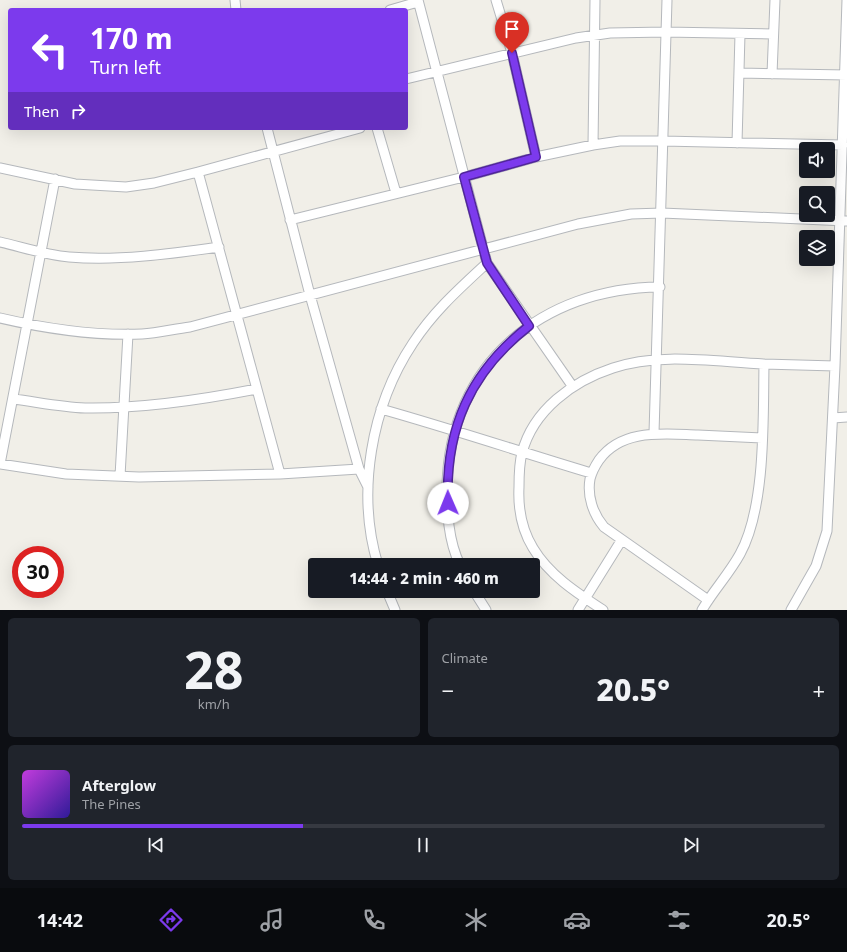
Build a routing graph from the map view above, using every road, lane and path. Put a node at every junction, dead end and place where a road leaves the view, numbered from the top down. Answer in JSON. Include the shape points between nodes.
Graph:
{"nodes":[{"id":1,"x":496,"y":0,"type":"edge"},
{"id":2,"x":595,"y":0,"type":"edge"},
{"id":3,"x":667,"y":0,"type":"edge"},
{"id":4,"x":775,"y":0,"type":"edge"},
{"id":5,"x":847,"y":0,"type":"edge"},
{"id":6,"x":418,"y":1,"type":"edge"},
{"id":7,"x":396,"y":8,"type":"edge"},
{"id":8,"x":665,"y":32,"type":"junction"},
{"id":9,"x":740,"y":34,"type":"junction"},
{"id":10,"x":773,"y":34,"type":"junction"},
{"id":11,"x":593,"y":36,"type":"junction"},
{"id":12,"x":512,"y":53,"type":"junction"},
{"id":13,"x":437,"y":72,"type":"junction"},
{"id":14,"x":739,"y":73,"type":"junction"},
{"id":15,"x":772,"y":74,"type":"junction"},
{"id":16,"x":846,"y":75,"type":"edge"},
{"id":17,"x":408,"y":79,"type":"edge"},
{"id":18,"x":267,"y":130,"type":"edge"},
{"id":19,"x":342,"y":130,"type":"edge"},
{"id":20,"x":379,"y":130,"type":"edge"},
{"id":21,"x":663,"y":141,"type":"junction"},
{"id":22,"x":737,"y":143,"type":"junction"},
{"id":23,"x":593,"y":144,"type":"junction"},
{"id":24,"x":842,"y":145,"type":"junction"},
{"id":25,"x":273,"y":153,"type":"junction"},
{"id":26,"x":536,"y":157,"type":"junction"},
{"id":27,"x":0,"y":168,"type":"edge"},
{"id":28,"x":198,"y":172,"type":"junction"},
{"id":29,"x":464,"y":177,"type":"junction"},
{"id":30,"x":55,"y":179,"type":"junction"},
{"id":31,"x":396,"y":193,"type":"junction"},
{"id":32,"x":662,"y":213,"type":"junction"},
{"id":33,"x":290,"y":220,"type":"junction"},
{"id":34,"x":844,"y":221,"type":"edge"},
{"id":35,"x":0,"y":242,"type":"edge"},
{"id":36,"x":219,"y":247,"type":"junction"},
{"id":37,"x":484,"y":250,"type":"junction"},
{"id":38,"x":41,"y":252,"type":"junction"},
{"id":39,"x":487,"y":263,"type":"junction"},
{"id":40,"x":660,"y":288,"type":"junction"},
{"id":41,"x":310,"y":295,"type":"junction"},
{"id":42,"x":237,"y":315,"type":"junction"},
{"id":43,"x":0,"y":318,"type":"edge"},
{"id":44,"x":27,"y":324,"type":"junction"},
{"id":45,"x":529,"y":326,"type":"junction"},
{"id":46,"x":128,"y":334,"type":"junction"},
{"id":47,"x":658,"y":359,"type":"junction"},
{"id":48,"x":764,"y":364,"type":"junction"},
{"id":49,"x":835,"y":366,"type":"junction"},
{"id":50,"x":573,"y":387,"type":"junction"},
{"id":51,"x":257,"y":389,"type":"junction"},
{"id":52,"x":13,"y":399,"type":"junction"},
{"id":53,"x":125,"y":406,"type":"junction"},
{"id":54,"x":381,"y":409,"type":"junction"},
{"id":55,"x":847,"y":417,"type":"edge"},
{"id":56,"x":833,"y":418,"type":"junction"},
{"id":57,"x":455,"y":430,"type":"junction"},
{"id":58,"x":654,"y":433,"type":"junction"},
{"id":59,"x":762,"y":438,"type":"junction"},
{"id":60,"x":522,"y":452,"type":"junction"},
{"id":61,"x":0,"y":464,"type":"edge"},
{"id":62,"x":359,"y":469,"type":"junction"},
{"id":63,"x":591,"y":473,"type":"junction"},
{"id":64,"x":280,"y":474,"type":"junction"},
{"id":65,"x":120,"y":476,"type":"junction"},
{"id":66,"x":368,"y":488,"type":"junction"},
{"id":67,"x":621,"y":540,"type":"junction"},
{"id":68,"x":377,"y":558,"type":"edge"},
{"id":69,"x":458,"y":558,"type":"edge"},
{"id":70,"x":390,"y":598,"type":"edge"},
{"id":71,"x":478,"y":598,"type":"edge"},
{"id":72,"x":586,"y":598,"type":"junction"},
{"id":73,"x":708,"y":600,"type":"junction"},
{"id":74,"x":395,"y":610,"type":"edge"},
{"id":75,"x":486,"y":610,"type":"edge"},
{"id":76,"x":578,"y":610,"type":"edge"},
{"id":77,"x":603,"y":610,"type":"edge"},
{"id":78,"x":702,"y":610,"type":"edge"},
{"id":79,"x":791,"y":610,"type":"edge"}],
"edges":[{"from":1,"to":12,"type":"street"},
{"from":2,"to":11,"type":"street"},
{"from":3,"to":8,"type":"street"},
{"from":4,"to":10,"type":"street"},
{"from":5,"to":16,"type":"street"},
{"from":6,"to":7,"type":"street"},
{"from":6,"to":13,"type":"street"},
{"from":8,"to":9,"type":"street"},
{"from":8,"to":11,"type":"street","via":[[610,33]]},
{"from":8,"to":21,"type":"street"},
{"from":9,"to":10,"type":"street"},
{"from":9,"to":14,"type":"street"},
{"from":10,"to":15,"type":"street"},
{"from":11,"to":12,"type":"street"},
{"from":11,"to":23,"type":"street"},
{"from":12,"to":13,"type":"street"},
{"from":12,"to":26,"type":"street"},
{"from":13,"to":17,"type":"street"},
{"from":13,"to":29,"type":"street"},
{"from":14,"to":15,"type":"street"},
{"from":14,"to":22,"type":"street"},
{"from":15,"to":16,"type":"street"},
{"from":16,"to":24,"type":"street"},
{"from":18,"to":25,"type":"street"},
{"from":19,"to":25,"type":"street"},
{"from":20,"to":31,"type":"street"},
{"from":21,"to":22,"type":"street"},
{"from":21,"to":23,"type":"street"},
{"from":21,"to":32,"type":"street"},
{"from":22,"to":24,"type":"street"},
{"from":23,"to":26,"type":"street"},
{"from":24,"to":34,"type":"street"},
{"from":25,"to":28,"type":"street"},
{"from":25,"to":33,"type":"street"},
{"from":26,"to":29,"type":"street"},
{"from":27,"to":30,"type":"street"},
{"from":28,"to":30,"type":"street","via":[[126,187],[74,184]]},
{"from":28,"to":36,"type":"street"},
{"from":29,"to":31,"type":"street"},
{"from":29,"to":37,"type":"street"},
{"from":30,"to":38,"type":"street"},
{"from":31,"to":33,"type":"street"},
{"from":32,"to":34,"type":"street"},
{"from":32,"to":37,"type":"street","via":[[601,218]]},
{"from":32,"to":40,"type":"street"},
{"from":33,"to":41,"type":"street"},
{"from":34,"to":49,"type":"street"},
{"from":35,"to":38,"type":"street"},
{"from":36,"to":38,"type":"street","via":[[90,258]]},
{"from":36,"to":42,"type":"street"},
{"from":37,"to":39,"type":"street"},
{"from":37,"to":41,"type":"street"},
{"from":38,"to":44,"type":"street"},
{"from":39,"to":45,"type":"street"},
{"from":39,"to":54,"type":"street","via":[[454,292],[412,344],[395,374]]},
{"from":40,"to":45,"type":"street","via":[[601,293],[581,299]]},
{"from":40,"to":47,"type":"street"},
{"from":41,"to":42,"type":"street"},
{"from":41,"to":62,"type":"street"},
{"from":42,"to":46,"type":"street","via":[[190,326]]},
{"from":42,"to":51,"type":"street"},
{"from":43,"to":44,"type":"street"},
{"from":44,"to":46,"type":"street","via":[[75,333]]},
{"from":44,"to":52,"type":"street"},
{"from":45,"to":50,"type":"street"},
{"from":45,"to":57,"type":"street","via":[[486,367],[473,387]]},
{"from":46,"to":53,"type":"street"},
{"from":47,"to":48,"type":"street"},
{"from":47,"to":50,"type":"street","via":[[614,367]]},
{"from":47,"to":58,"type":"street"},
{"from":48,"to":49,"type":"street"},
{"from":48,"to":59,"type":"street"},
{"from":49,"to":56,"type":"street"},
{"from":50,"to":60,"type":"street","via":[[556,400],[536,422]]},
{"from":51,"to":53,"type":"street","via":[[213,398]]},
{"from":51,"to":64,"type":"street"},
{"from":52,"to":53,"type":"street","via":[[84,408]]},
{"from":52,"to":61,"type":"street"},
{"from":53,"to":65,"type":"street"},
{"from":54,"to":57,"type":"street"},
{"from":54,"to":66,"type":"street","via":[[371,452]]},
{"from":55,"to":56,"type":"street"},
{"from":56,"to":79,"type":"street","via":[[827,531],[816,566]]},
{"from":57,"to":60,"type":"street"},
{"from":57,"to":69,"type":"street","via":[[448,467],[448,515],[451,539]]},
{"from":58,"to":59,"type":"street"},
{"from":58,"to":63,"type":"street","via":[[634,437],[609,448]]},
{"from":59,"to":73,"type":"street","via":[[758,495],[748,536],[740,555]]},
{"from":60,"to":63,"type":"street"},
{"from":60,"to":72,"type":"street","via":[[518,495],[527,536],[532,547],[549,568]]},
{"from":61,"to":65,"type":"street","via":[[66,474]]},
{"from":62,"to":64,"type":"street"},
{"from":62,"to":66,"type":"street"},
{"from":63,"to":67,"type":"street","via":[[590,494],[594,512],[604,527]]},
{"from":64,"to":65,"type":"street"},
{"from":66,"to":68,"type":"street","via":[[370,523]]},
{"from":67,"to":72,"type":"street"},
{"from":67,"to":73,"type":"street"},
{"from":70,"to":74,"type":"street"},
{"from":71,"to":75,"type":"street"},
{"from":72,"to":76,"type":"street"},
{"from":72,"to":77,"type":"street"},
{"from":73,"to":78,"type":"street"}]}
